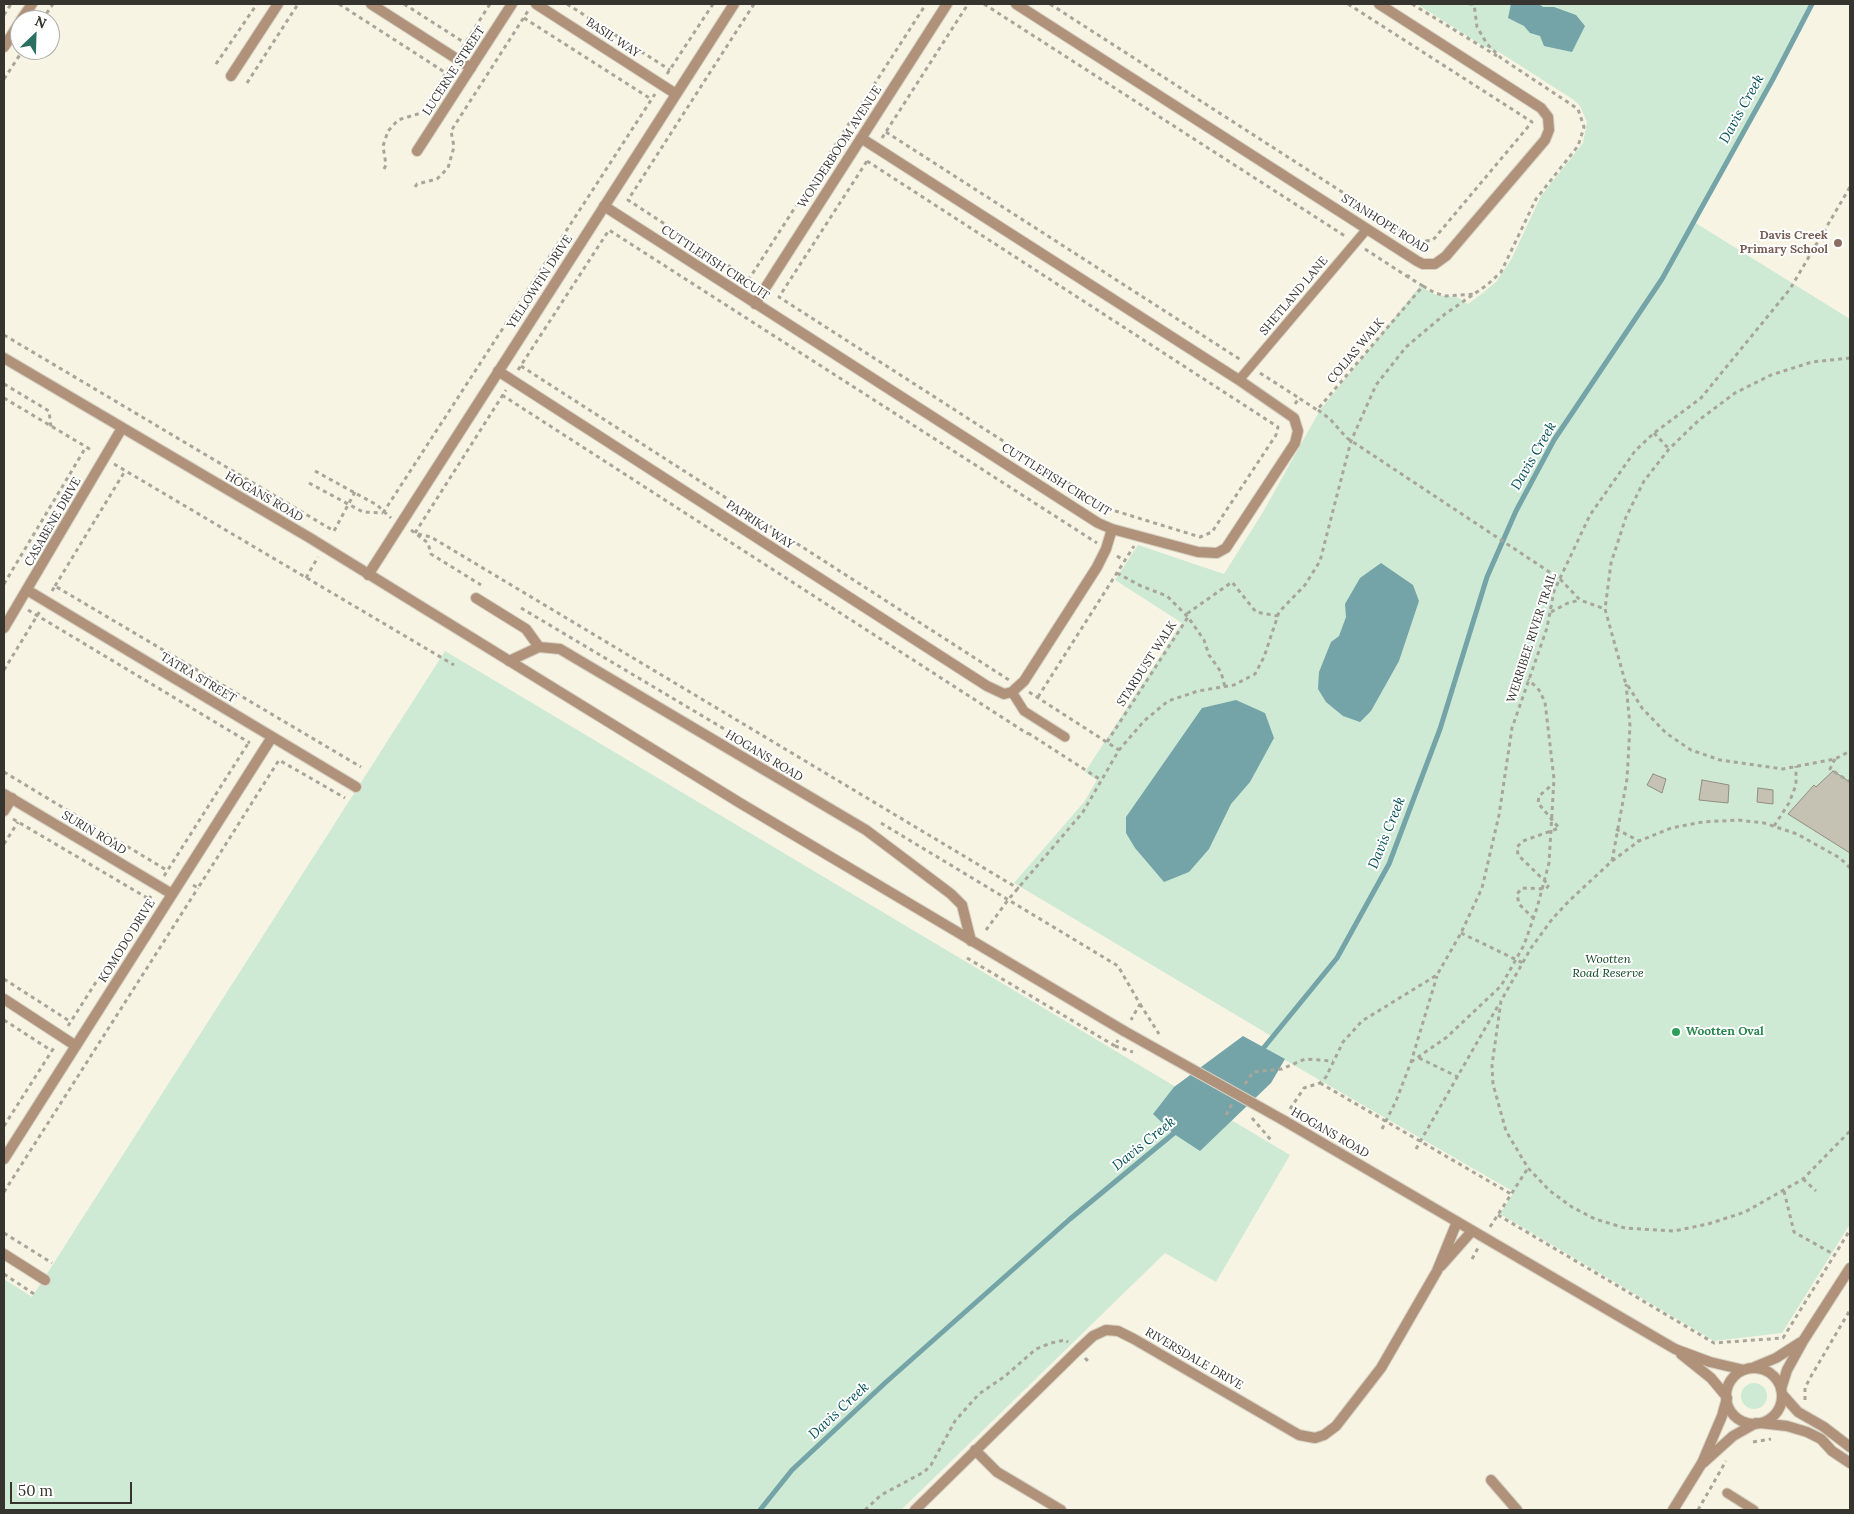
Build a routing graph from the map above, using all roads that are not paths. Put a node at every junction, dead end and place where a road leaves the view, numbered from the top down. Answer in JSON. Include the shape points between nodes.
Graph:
{"nodes":[{"id":1,"x":278,"y":4,"type":"edge"},
{"id":2,"x":371,"y":4,"type":"edge"},
{"id":3,"x":512,"y":4,"type":"edge"},
{"id":4,"x":534,"y":4,"type":"edge"},
{"id":5,"x":734,"y":4,"type":"edge"},
{"id":6,"x":947,"y":4,"type":"edge"},
{"id":7,"x":1016,"y":4,"type":"edge"},
{"id":8,"x":1379,"y":4,"type":"edge"},
{"id":9,"x":470,"y":68,"type":"junction"},
{"id":10,"x":231,"y":76,"type":"dead end"},
{"id":11,"x":676,"y":94,"type":"junction"},
{"id":12,"x":861,"y":138,"type":"junction"},
{"id":13,"x":417,"y":151,"type":"dead end"},
{"id":14,"x":604,"y":206,"type":"junction"},
{"id":15,"x":1367,"y":229,"type":"junction"},
{"id":16,"x":755,"y":304,"type":"junction"},
{"id":17,"x":4,"y":358,"type":"edge"},
{"id":18,"x":498,"y":372,"type":"junction"},
{"id":19,"x":1239,"y":380,"type":"junction"},
{"id":20,"x":122,"y":428,"type":"junction"},
{"id":21,"x":1112,"y":529,"type":"junction"},
{"id":22,"x":368,"y":575,"type":"junction"},
{"id":23,"x":27,"y":590,"type":"junction"},
{"id":24,"x":476,"y":598,"type":"dead end"},
{"id":25,"x":4,"y":628,"type":"edge"},
{"id":26,"x":539,"y":647,"type":"junction"},
{"id":27,"x":509,"y":661,"type":"junction"},
{"id":28,"x":1015,"y":689,"type":"junction"},
{"id":29,"x":272,"y":737,"type":"junction"},
{"id":30,"x":1064,"y":737,"type":"dead end"},
{"id":31,"x":356,"y":787,"type":"dead end"},
{"id":32,"x":8,"y":796,"type":"edge"},
{"id":33,"x":7,"y":814,"type":"edge"},
{"id":34,"x":172,"y":894,"type":"junction"},
{"id":35,"x":971,"y":941,"type":"junction"},
{"id":36,"x":4,"y":999,"type":"edge"},
{"id":37,"x":76,"y":1046,"type":"junction"},
{"id":38,"x":4,"y":1159,"type":"edge"},
{"id":39,"x":1457,"y":1222,"type":"junction"},
{"id":40,"x":1472,"y":1231,"type":"junction"},
{"id":41,"x":4,"y":1254,"type":"edge"},
{"id":42,"x":1850,"y":1268,"type":"edge"},
{"id":43,"x":1437,"y":1270,"type":"junction"},
{"id":44,"x":45,"y":1280,"type":"dead end"},
{"id":45,"x":1803,"y":1341,"type":"junction"},
{"id":46,"x":1675,"y":1348,"type":"junction"},
{"id":47,"x":1748,"y":1369,"type":"junction"},
{"id":48,"x":1781,"y":1391,"type":"junction"},
{"id":49,"x":1726,"y":1397,"type":"junction"},
{"id":50,"x":1757,"y":1423,"type":"junction"},
{"id":51,"x":1837,"y":1435,"type":"junction"},
{"id":52,"x":1850,"y":1440,"type":"edge"},
{"id":53,"x":1850,"y":1447,"type":"edge"},
{"id":54,"x":975,"y":1450,"type":"junction"},
{"id":55,"x":1702,"y":1463,"type":"junction"},
{"id":56,"x":1850,"y":1463,"type":"edge"},
{"id":57,"x":1490,"y":1480,"type":"dead end"},
{"id":58,"x":1727,"y":1493,"type":"dead end"},
{"id":59,"x":914,"y":1510,"type":"edge"},
{"id":60,"x":1061,"y":1510,"type":"edge"},
{"id":61,"x":1516,"y":1510,"type":"edge"},
{"id":62,"x":1673,"y":1510,"type":"edge"},
{"id":63,"x":1754,"y":1510,"type":"edge"}],
"edges":[{"from":1,"to":10,"type":"street"},
{"from":2,"to":9,"type":"street"},
{"from":3,"to":9,"type":"street","name":"LUCERNE STREET"},
{"from":4,"to":11,"type":"street","name":"BASIL WAY"},
{"from":5,"to":11,"type":"street","name":"YELLOWFIN DRIVE"},
{"from":6,"to":12,"type":"street","name":"WONDERBOOM AVENUE"},
{"from":7,"to":15,"type":"street","name":"STANHOPE ROAD"},
{"from":8,"to":15,"type":"street","name":"STANHOPE ROAD","via":[[1541,108],[1550,124],[1545,140],[1441,261],[1429,265],[1417,261]]},
{"from":9,"to":13,"type":"street","name":"LUCERNE STREET"},
{"from":11,"to":14,"type":"street","name":"YELLOWFIN DRIVE"},
{"from":12,"to":16,"type":"street","name":"WONDERBOOM AVENUE"},
{"from":12,"to":19,"type":"street"},
{"from":14,"to":16,"type":"street","name":"CUTTLEFISH CIRCUIT"},
{"from":14,"to":18,"type":"street","name":"YELLOWFIN DRIVE"},
{"from":15,"to":19,"type":"lane","name":"SHETLAND LANE"},
{"from":16,"to":21,"type":"street","name":"CUTTLEFISH CIRCUIT","via":[[1084,515]]},
{"from":17,"to":20,"type":"street","name":"HOGANS ROAD"},
{"from":18,"to":22,"type":"street","name":"YELLOWFIN DRIVE"},
{"from":18,"to":28,"type":"street","name":"PAPRIKA WAY","via":[[987,686],[1004,694]]},
{"from":19,"to":21,"type":"street","name":"CUTTLEFISH CIRCUIT","via":[[1288,412],[1298,431],[1295,443],[1226,548],[1217,553],[1198,552]]},
{"from":20,"to":22,"type":"street","name":"HOGANS ROAD"},
{"from":20,"to":23,"type":"street","name":"CASABENE DRIVE"},
{"from":21,"to":28,"type":"street","via":[[1106,549]]},
{"from":22,"to":27,"type":"street","name":"HOGANS ROAD"},
{"from":23,"to":25,"type":"street","name":"CASABENE DRIVE"},
{"from":23,"to":29,"type":"street","name":"TATRA STREET"},
{"from":24,"to":26,"type":"street","via":[[526,628]]},
{"from":26,"to":27,"type":"street"},
{"from":26,"to":35,"type":"street","name":"HOGANS ROAD","via":[[554,647],[567,653],[888,845],[962,905]]},
{"from":27,"to":35,"type":"street","name":"HOGANS ROAD"},
{"from":28,"to":30,"type":"lane","via":[[1024,711]]},
{"from":29,"to":31,"type":"street","name":"TATRA STREET"},
{"from":29,"to":34,"type":"street","name":"KOMODO DRIVE"},
{"from":32,"to":33,"type":"street"},
{"from":32,"to":34,"type":"street","name":"SURIN ROAD"},
{"from":34,"to":37,"type":"street","name":"KOMODO DRIVE"},
{"from":35,"to":39,"type":"street","name":"HOGANS ROAD","bridge":true},
{"from":36,"to":37,"type":"street"},
{"from":37,"to":38,"type":"street","name":"KOMODO DRIVE"},
{"from":39,"to":40,"type":"street","name":"HOGANS ROAD"},
{"from":39,"to":43,"type":"street","name":"RIVERSDALE DRIVE"},
{"from":40,"to":43,"type":"street","name":"RIVERSDALE DRIVE"},
{"from":40,"to":46,"type":"street","name":"HOGANS ROAD"},
{"from":41,"to":44,"type":"street"},
{"from":42,"to":45,"type":"street"},
{"from":43,"to":54,"type":"street","name":"RIVERSDALE DRIVE","via":[[1373,1379],[1336,1426],[1324,1435],[1315,1438],[1292,1432],[1134,1339],[1113,1330],[1093,1336]]},
{"from":45,"to":47,"type":"street","via":[[1776,1358]]},
{"from":45,"to":48,"type":"street","via":[[1787,1370]]},
{"from":46,"to":47,"type":"street","name":"HOGANS ROAD","via":[[1710,1362]]},
{"from":46,"to":49,"type":"street","name":"HOGANS ROAD","via":[[1711,1378]]},
{"from":47,"to":48,"type":"street","via":[[1761,1369],[1771,1374]]},
{"from":47,"to":49,"type":"street","via":[[1730,1381]]},
{"from":48,"to":50,"type":"street","via":[[1776,1413]]},
{"from":48,"to":51,"type":"street","via":[[1798,1412]]},
{"from":49,"to":50,"type":"street","via":[[1736,1417]]},
{"from":49,"to":55,"type":"street","via":[[1722,1416]]},
{"from":50,"to":55,"type":"street","via":[[1732,1436]]},
{"from":50,"to":56,"type":"street","via":[[1807,1432]]},
{"from":51,"to":52,"type":"street"},
{"from":51,"to":53,"type":"street"},
{"from":54,"to":59,"type":"street","name":"RIVERSDALE DRIVE"},
{"from":54,"to":60,"type":"street","via":[[997,1472]]},
{"from":55,"to":62,"type":"street"},
{"from":57,"to":61,"type":"street"},
{"from":58,"to":63,"type":"lane"}]}
